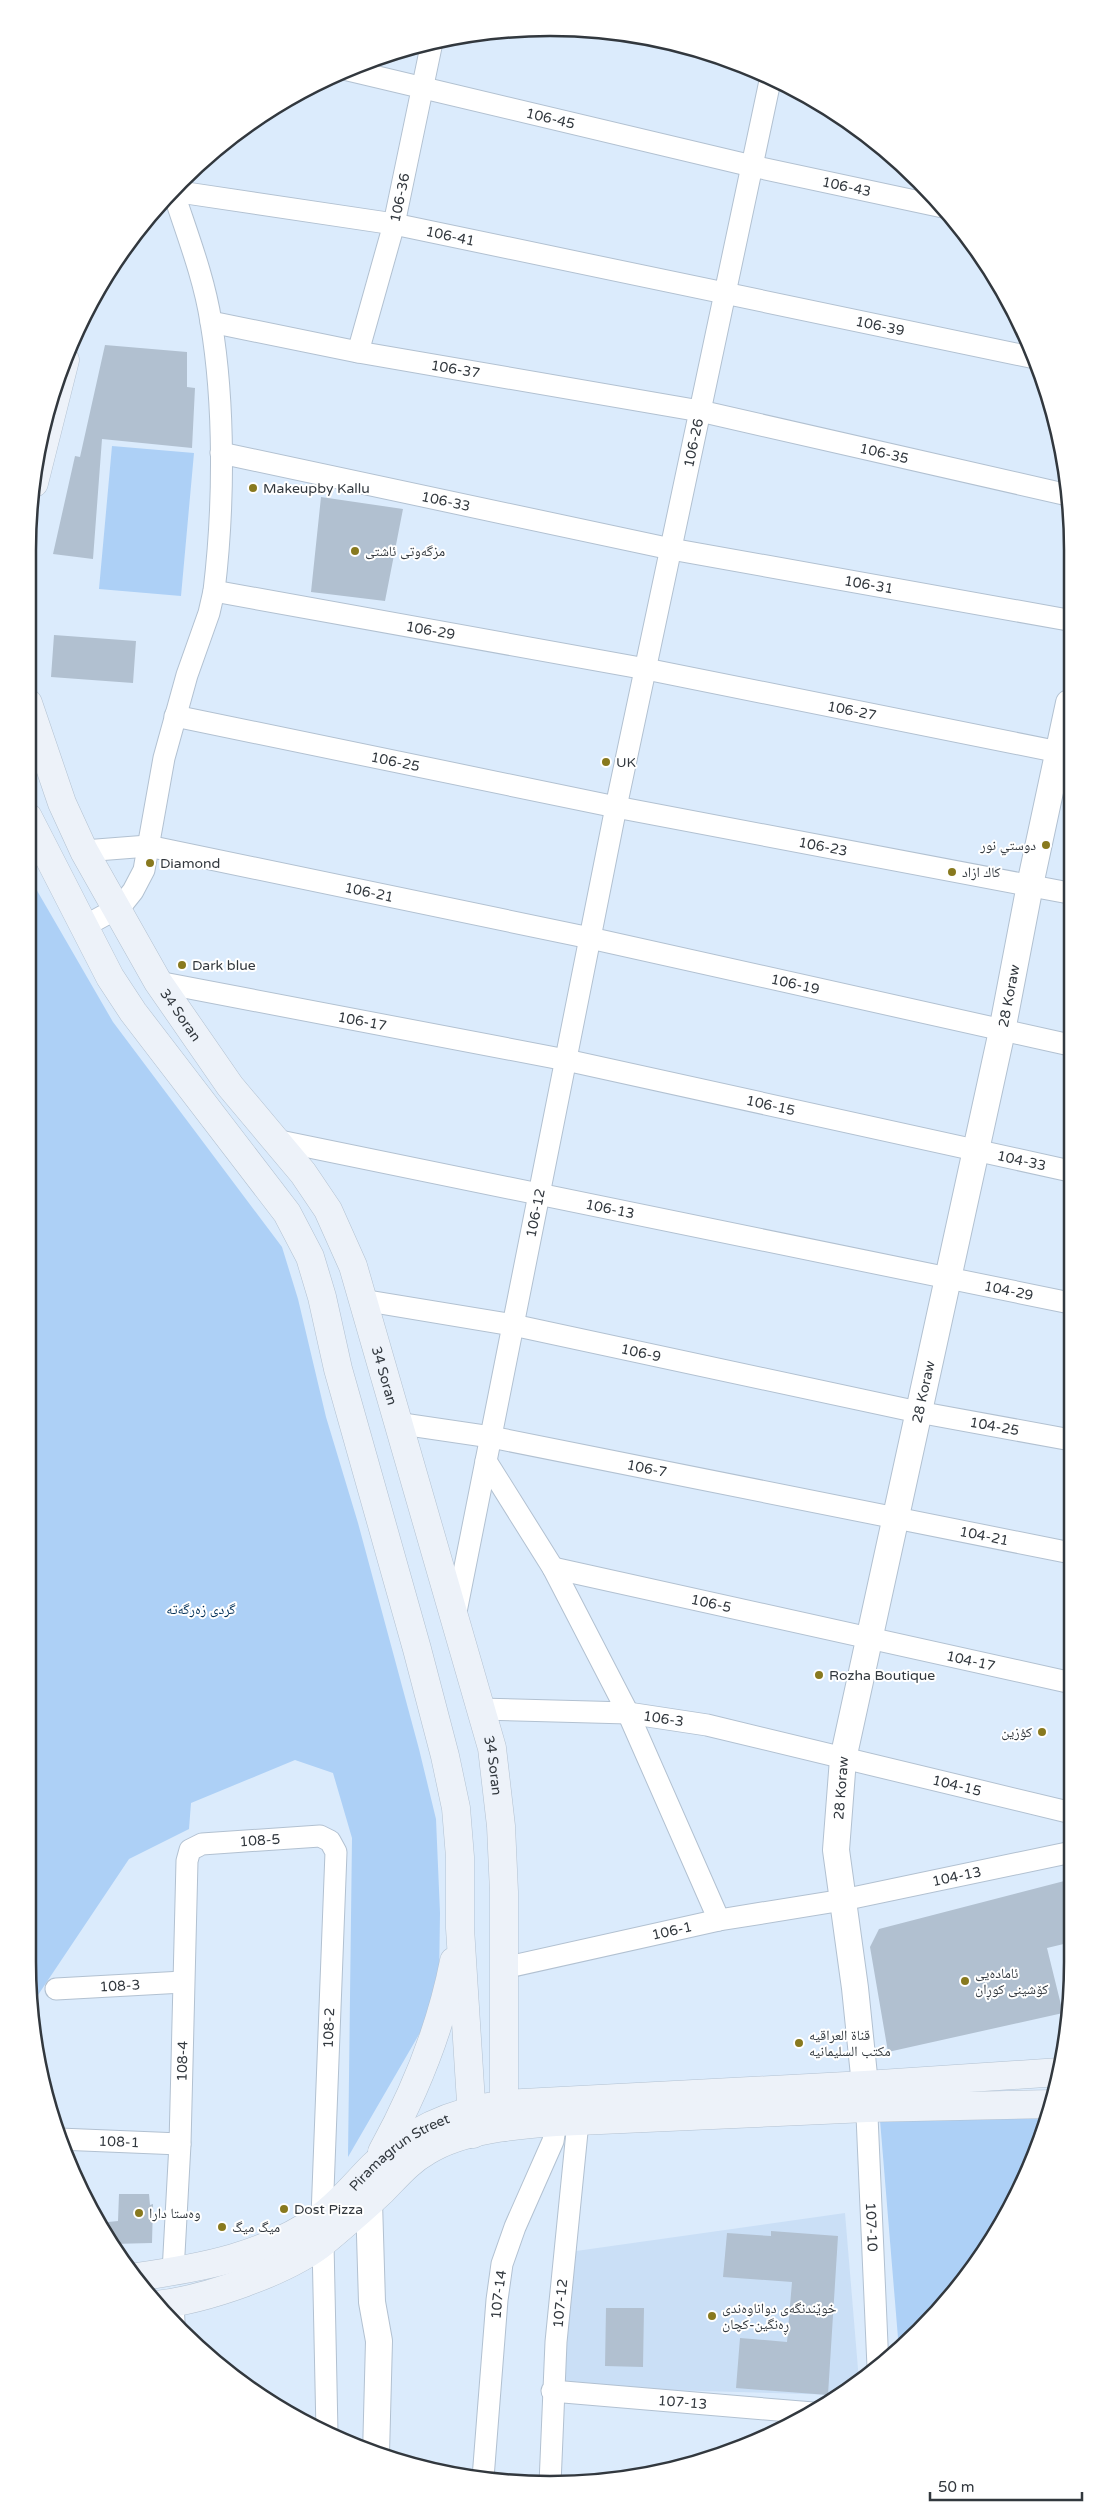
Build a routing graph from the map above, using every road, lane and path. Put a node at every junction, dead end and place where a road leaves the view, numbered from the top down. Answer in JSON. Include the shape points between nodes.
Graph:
{"nodes":[{"id":1,"x":430,"y":51,"type":"edge"},
{"id":2,"x":360,"y":73,"type":"edge"},
{"id":3,"x":769,"y":85,"type":"edge"},
{"id":4,"x":423,"y":88,"type":"junction"},
{"id":5,"x":752,"y":166,"type":"junction"},
{"id":6,"x":182,"y":192,"type":"edge"},
{"id":7,"x":176,"y":199,"type":"edge"},
{"id":8,"x":929,"y":204,"type":"edge"},
{"id":9,"x":394,"y":224,"type":"junction"},
{"id":10,"x":725,"y":292,"type":"junction"},
{"id":11,"x":211,"y":322,"type":"junction"},
{"id":12,"x":358,"y":352,"type":"junction"},
{"id":13,"x":1026,"y":356,"type":"edge"},
{"id":14,"x":700,"y":412,"type":"junction"},
{"id":15,"x":221,"y":453,"type":"junction"},
{"id":16,"x":1060,"y":493,"type":"edge"},
{"id":17,"x":671,"y":548,"type":"junction"},
{"id":18,"x":214,"y":591,"type":"junction"},
{"id":19,"x":1064,"y":619,"type":"edge"},
{"id":20,"x":646,"y":669,"type":"junction"},
{"id":21,"x":175,"y":716,"type":"junction"},
{"id":22,"x":36,"y":727,"type":"edge"},
{"id":23,"x":1064,"y":753,"type":"edge"},
{"id":24,"x":616,"y":807,"type":"junction"},
{"id":25,"x":36,"y":833,"type":"edge"},
{"id":26,"x":148,"y":846,"type":"junction"},
{"id":27,"x":84,"y":851,"type":"junction"},
{"id":28,"x":1030,"y":884,"type":"junction"},
{"id":29,"x":1064,"y":892,"type":"edge"},
{"id":30,"x":116,"y":909,"type":"junction"},
{"id":31,"x":83,"y":927,"type":"junction"},
{"id":32,"x":590,"y":938,"type":"junction"},
{"id":33,"x":158,"y":982,"type":"junction"},
{"id":34,"x":1002,"y":1031,"type":"junction"},
{"id":35,"x":1064,"y":1045,"type":"edge"},
{"id":36,"x":566,"y":1060,"type":"junction"},
{"id":37,"x":275,"y":1140,"type":"junction"},
{"id":38,"x":975,"y":1151,"type":"junction"},
{"id":39,"x":1064,"y":1170,"type":"edge"},
{"id":40,"x":539,"y":1194,"type":"junction"},
{"id":41,"x":947,"y":1278,"type":"junction"},
{"id":42,"x":362,"y":1300,"type":"junction"},
{"id":43,"x":1064,"y":1303,"type":"edge"},
{"id":44,"x":513,"y":1326,"type":"junction"},
{"id":45,"x":918,"y":1412,"type":"junction"},
{"id":46,"x":396,"y":1423,"type":"junction"},
{"id":47,"x":491,"y":1436,"type":"junction"},
{"id":48,"x":1064,"y":1439,"type":"edge"},
{"id":49,"x":486,"y":1461,"type":"junction"},
{"id":50,"x":896,"y":1516,"type":"junction"},
{"id":51,"x":1064,"y":1552,"type":"edge"},
{"id":52,"x":553,"y":1568,"type":"junction"},
{"id":53,"x":455,"y":1617,"type":"junction"},
{"id":54,"x":870,"y":1640,"type":"junction"},
{"id":55,"x":1064,"y":1682,"type":"edge"},
{"id":56,"x":479,"y":1709,"type":"junction"},
{"id":57,"x":628,"y":1713,"type":"junction"},
{"id":58,"x":843,"y":1759,"type":"junction"},
{"id":59,"x":1064,"y":1812,"type":"edge"},
{"id":60,"x":330,"y":1841,"type":"joint"},
{"id":61,"x":190,"y":1850,"type":"joint"},
{"id":62,"x":1064,"y":1854,"type":"edge"},
{"id":63,"x":843,"y":1900,"type":"junction"},
{"id":64,"x":719,"y":1920,"type":"junction"},
{"id":65,"x":460,"y":1928,"type":"junction"},
{"id":66,"x":504,"y":1968,"type":"junction"},
{"id":67,"x":183,"y":1982,"type":"junction"},
{"id":68,"x":56,"y":1989,"type":"dead end"},
{"id":69,"x":1051,"y":2073,"type":"edge"},
{"id":70,"x":866,"y":2097,"type":"junction"},
{"id":71,"x":1043,"y":2104,"type":"edge"},
{"id":72,"x":504,"y":2116,"type":"junction"},
{"id":73,"x":472,"y":2122,"type":"junction"},
{"id":74,"x":567,"y":2122,"type":"junction"},
{"id":75,"x":68,"y":2139,"type":"edge"},
{"id":76,"x":180,"y":2144,"type":"junction"},
{"id":77,"x":375,"y":2164,"type":"junction"},
{"id":78,"x":369,"y":2202,"type":"junction"},
{"id":79,"x":322,"y":2216,"type":"junction"},
{"id":80,"x":323,"y":2243,"type":"junction"},
{"id":81,"x":173,"y":2272,"type":"junction"},
{"id":82,"x":142,"y":2275,"type":"edge"},
{"id":83,"x":372,"y":2302,"type":"junction"},
{"id":84,"x":171,"y":2308,"type":"edge"},
{"id":85,"x":878,"y":2358,"type":"edge"},
{"id":86,"x":552,"y":2391,"type":"junction"},
{"id":87,"x":798,"y":2412,"type":"edge"},
{"id":88,"x":327,"y":2425,"type":"edge"},
{"id":89,"x":361,"y":2440,"type":"edge"},
{"id":90,"x":376,"y":2445,"type":"edge"},
{"id":91,"x":484,"y":2471,"type":"edge"},
{"id":92,"x":550,"y":2476,"type":"edge"}],
"edges":[{"from":1,"to":4,"type":"street","name":"106-36"},
{"from":2,"to":4,"type":"street","name":"106-45"},
{"from":3,"to":5,"type":"street","name":"106-26"},
{"from":4,"to":5,"type":"street","name":"106-45"},
{"from":4,"to":9,"type":"street","name":"106-36"},
{"from":5,"to":8,"type":"street","name":"106-43"},
{"from":5,"to":10,"type":"street","name":"106-26"},
{"from":6,"to":9,"type":"street","name":"106-41"},
{"from":7,"to":11,"type":"street"},
{"from":9,"to":10,"type":"street","name":"106-41"},
{"from":9,"to":12,"type":"street","name":"106-36"},
{"from":10,"to":13,"type":"street","name":"106-39"},
{"from":10,"to":14,"type":"street","name":"106-26"},
{"from":11,"to":12,"type":"street","name":"106-37"},
{"from":11,"to":15,"type":"street"},
{"from":12,"to":14,"type":"street","name":"106-37"},
{"from":14,"to":16,"type":"street","name":"106-35"},
{"from":14,"to":17,"type":"street","name":"106-26"},
{"from":15,"to":17,"type":"street","name":"106-33"},
{"from":15,"to":18,"type":"street"},
{"from":17,"to":19,"type":"street","name":"106-31"},
{"from":17,"to":20,"type":"street","name":"106-26"},
{"from":18,"to":20,"type":"street","name":"106-29"},
{"from":18,"to":21,"type":"street"},
{"from":20,"to":23,"type":"street","name":"106-27"},
{"from":20,"to":24,"type":"street","name":"106-26"},
{"from":21,"to":24,"type":"street","name":"106-25"},
{"from":21,"to":26,"type":"street"},
{"from":22,"to":27,"type":"main road","name":"34 Soran","via":[[62,803]]},
{"from":23,"to":28,"type":"street","name":"28 Koraw"},
{"from":24,"to":28,"type":"street","name":"106-23"},
{"from":24,"to":32,"type":"street","name":"106-12"},
{"from":25,"to":31,"type":"main road"},
{"from":26,"to":27,"type":"street","name":"106-21"},
{"from":26,"to":30,"type":"street","via":[[139,881]]},
{"from":26,"to":32,"type":"street","name":"106-21"},
{"from":27,"to":30,"type":"main road","name":"34 Soran"},
{"from":28,"to":29,"type":"street","name":"106-23"},
{"from":28,"to":34,"type":"street","name":"28 Koraw"},
{"from":30,"to":31,"type":"street"},
{"from":30,"to":33,"type":"main road","name":"34 Soran"},
{"from":31,"to":65,"type":"main road","via":[[133,1012],[281,1205],[310,1256],[445,1756],[456,1808]]},
{"from":32,"to":34,"type":"street","name":"106-19"},
{"from":32,"to":36,"type":"street","name":"106-12"},
{"from":33,"to":36,"type":"street","name":"106-17"},
{"from":33,"to":37,"type":"main road","name":"34 Soran","via":[[230,1086]]},
{"from":34,"to":35,"type":"street","name":"106-19"},
{"from":34,"to":38,"type":"street","name":"28 Koraw"},
{"from":36,"to":38,"type":"street","name":"106-15"},
{"from":36,"to":40,"type":"street","name":"106-12"},
{"from":37,"to":40,"type":"street","name":"106-13"},
{"from":37,"to":42,"type":"main road","name":"34 Soran","via":[[328,1210],[353,1266]]},
{"from":38,"to":39,"type":"street","name":"104-33"},
{"from":38,"to":41,"type":"street","name":"28 Koraw"},
{"from":40,"to":41,"type":"street","name":"106-13"},
{"from":40,"to":44,"type":"street","name":"106-12"},
{"from":41,"to":43,"type":"street","name":"104-29"},
{"from":41,"to":45,"type":"street","name":"28 Koraw"},
{"from":42,"to":44,"type":"street","name":"106-9"},
{"from":42,"to":46,"type":"main road","name":"34 Soran"},
{"from":44,"to":45,"type":"street","name":"106-9"},
{"from":44,"to":47,"type":"street","name":"106-12"},
{"from":45,"to":48,"type":"street","name":"104-25"},
{"from":45,"to":50,"type":"street","name":"28 Koraw"},
{"from":46,"to":47,"type":"street","name":"106-7"},
{"from":46,"to":53,"type":"main road","name":"34 Soran"},
{"from":47,"to":49,"type":"street","name":"106-12"},
{"from":47,"to":50,"type":"street","name":"106-7"},
{"from":49,"to":52,"type":"street"},
{"from":49,"to":53,"type":"street","name":"106-12"},
{"from":50,"to":51,"type":"street","name":"104-21"},
{"from":50,"to":54,"type":"street","name":"28 Koraw"},
{"from":52,"to":54,"type":"street","name":"106-5"},
{"from":52,"to":57,"type":"street"},
{"from":53,"to":56,"type":"main road","name":"34 Soran"},
{"from":54,"to":55,"type":"street","name":"104-17"},
{"from":54,"to":58,"type":"street","name":"28 Koraw"},
{"from":56,"to":57,"type":"street","name":"106-3"},
{"from":56,"to":66,"type":"main road","name":"34 Soran","via":[[492,1748],[501,1826]]},
{"from":57,"to":58,"type":"street","name":"106-3","via":[[707,1725]]},
{"from":57,"to":64,"type":"street"},
{"from":58,"to":59,"type":"street","name":"104-15"},
{"from":58,"to":63,"type":"street","name":"28 Koraw","via":[[836,1850]]},
{"from":60,"to":61,"type":"street","name":"108-5","via":[[310,1836],[202,1844]]},
{"from":60,"to":79,"type":"street","name":"108-2","via":[[336,1852]]},
{"from":61,"to":67,"type":"street","name":"108-4"},
{"from":62,"to":63,"type":"street","name":"104-13"},
{"from":63,"to":64,"type":"street","name":"106-1"},
{"from":63,"to":70,"type":"street","name":"28 Koraw"},
{"from":64,"to":66,"type":"street","name":"106-1"},
{"from":65,"to":73,"type":"main road"},
{"from":65,"to":77,"type":"main road","via":[[451,1978],[426,2058],[399,2120]]},
{"from":66,"to":72,"type":"main road","name":"34 Soran"},
{"from":67,"to":68,"type":"street","name":"108-3"},
{"from":67,"to":76,"type":"street","name":"108-4"},
{"from":69,"to":70,"type":"main road"},
{"from":70,"to":71,"type":"main road"},
{"from":70,"to":72,"type":"main road"},
{"from":70,"to":74,"type":"main road"},
{"from":70,"to":85,"type":"street","name":"107-10"},
{"from":72,"to":73,"type":"main road","name":"Piramagrun Street"},
{"from":72,"to":74,"type":"main road"},
{"from":73,"to":77,"type":"main road","name":"Piramagrun Street","via":[[436,2121]]},
{"from":73,"to":78,"type":"main road","name":"Piramagrun Street","via":[[427,2150]]},
{"from":74,"to":86,"type":"street","name":"107-12"},
{"from":74,"to":91,"type":"street","name":"107-14","via":[[514,2226],[502,2264]]},
{"from":75,"to":76,"type":"street","name":"108-1"},
{"from":76,"to":81,"type":"street","name":"108-4"},
{"from":77,"to":79,"type":"main road","name":"Piramagrun Street"},
{"from":78,"to":80,"type":"main road","name":"Piramagrun Street"},
{"from":78,"to":83,"type":"street"},
{"from":79,"to":81,"type":"main road","name":"Piramagrun Street","via":[[274,2244]]},
{"from":80,"to":84,"type":"main road","name":"Piramagrun Street","via":[[261,2276]]},
{"from":80,"to":88,"type":"street"},
{"from":81,"to":82,"type":"main road","name":"Piramagrun Street"},
{"from":83,"to":89,"type":"street","via":[[362,2340]]},
{"from":83,"to":90,"type":"street","via":[[379,2341]]},
{"from":86,"to":87,"type":"street","name":"107-13"},
{"from":86,"to":92,"type":"street","name":"107-12"}]}
